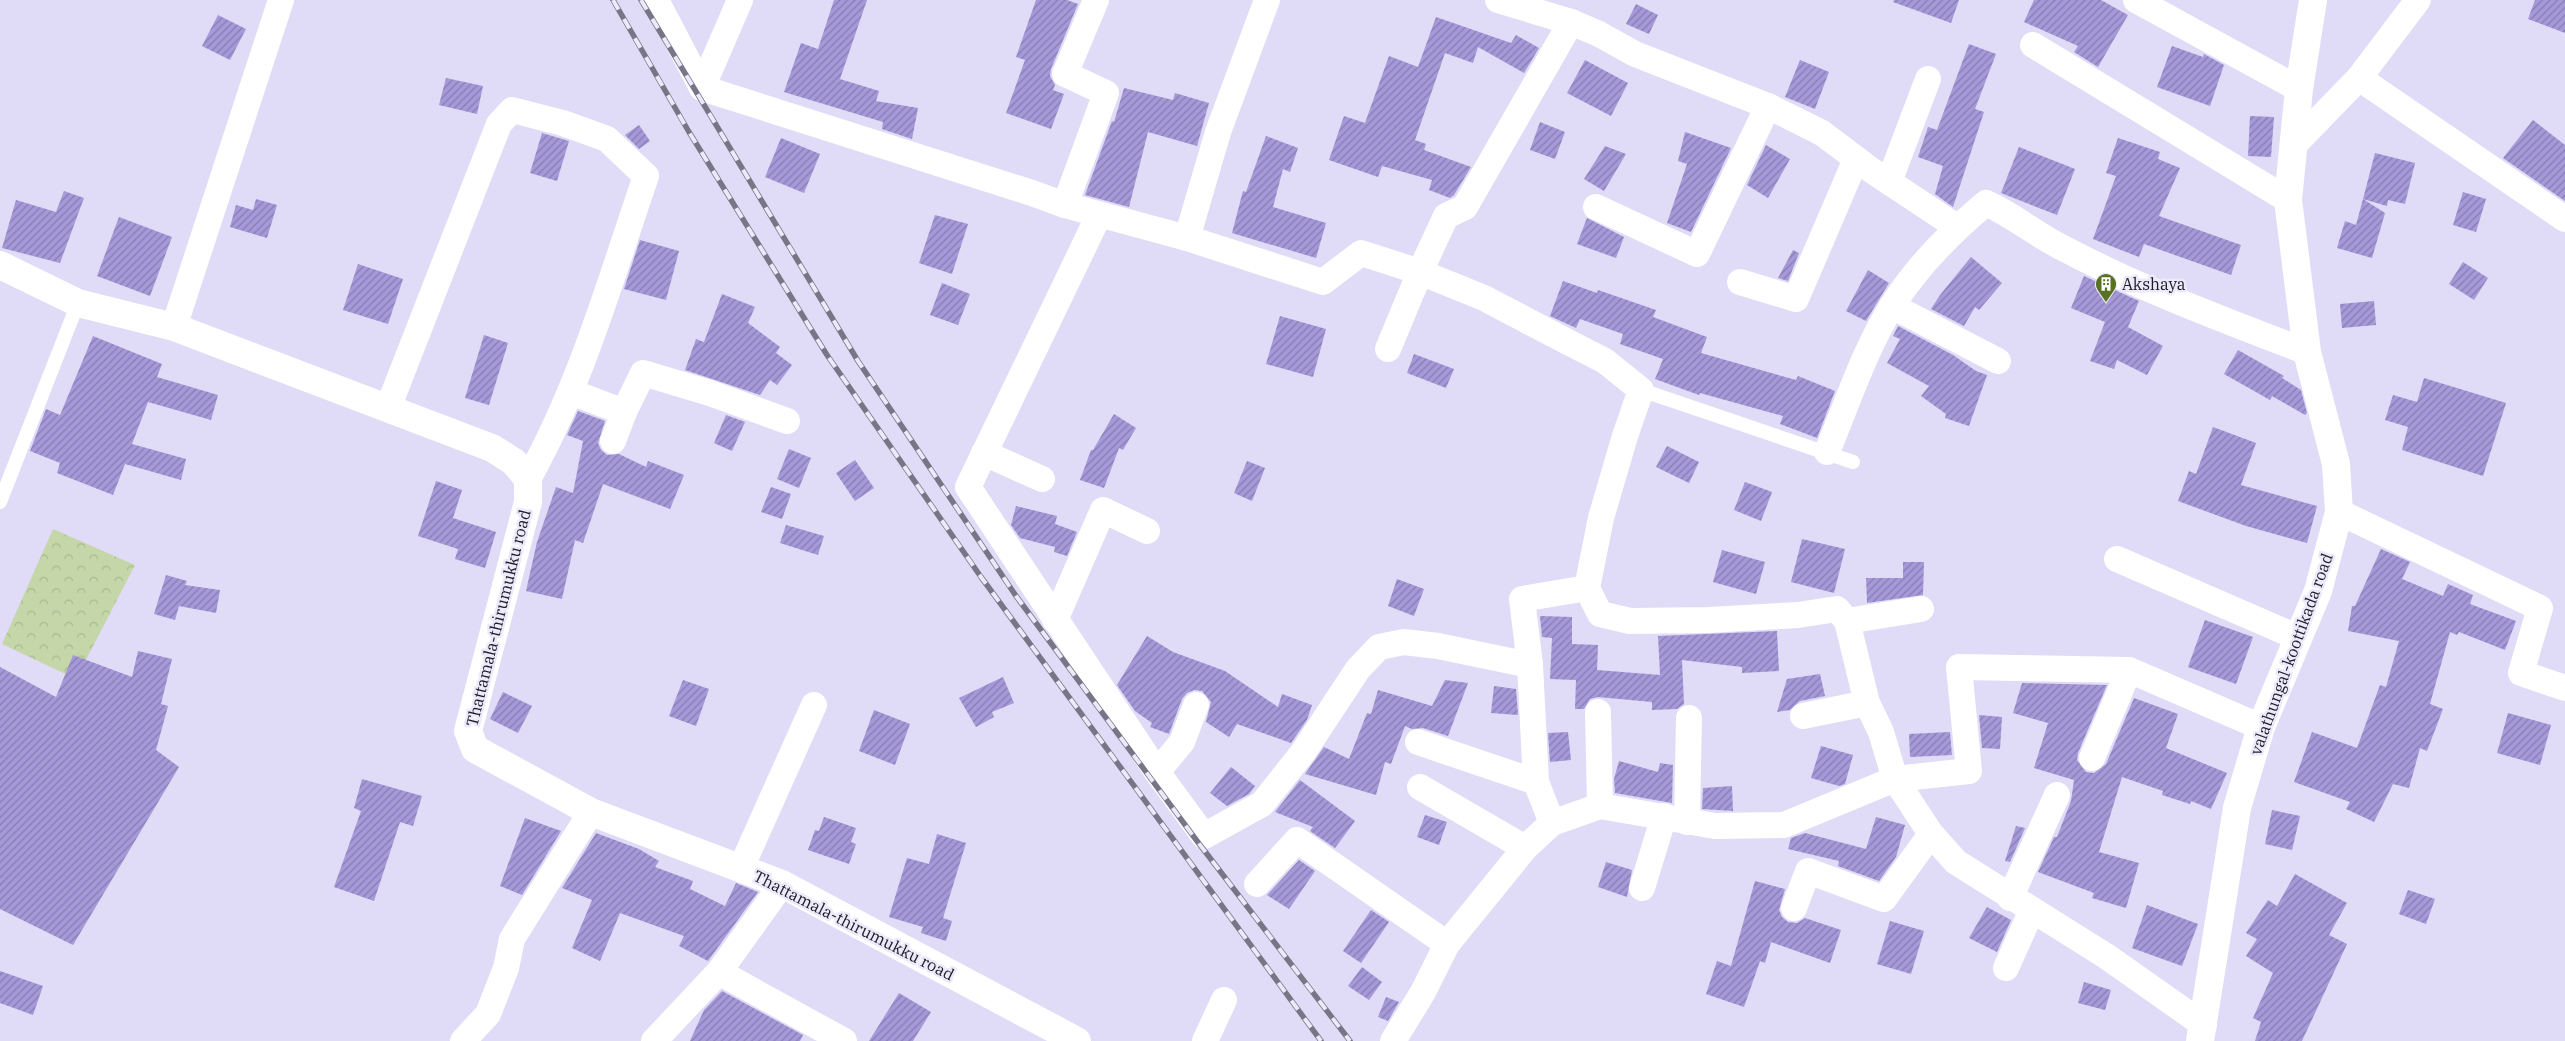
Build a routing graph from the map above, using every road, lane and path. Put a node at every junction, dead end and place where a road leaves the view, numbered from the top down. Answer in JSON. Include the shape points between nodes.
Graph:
{"nodes":[{"id":1,"x":281,"y":0,"type":"edge"},
{"id":2,"x":656,"y":0,"type":"edge"},
{"id":3,"x":740,"y":0,"type":"edge"},
{"id":4,"x":1096,"y":0,"type":"edge"},
{"id":5,"x":1267,"y":0,"type":"edge"},
{"id":6,"x":1498,"y":0,"type":"edge"},
{"id":7,"x":2136,"y":0,"type":"edge"},
{"id":8,"x":2313,"y":0,"type":"edge"},
{"id":9,"x":2418,"y":0,"type":"edge"},
{"id":10,"x":1571,"y":22,"type":"junction"},
{"id":11,"x":2033,"y":45,"type":"dead end"},
{"id":12,"x":2359,"y":78,"type":"junction"},
{"id":13,"x":1928,"y":79,"type":"dead end"},
{"id":14,"x":702,"y":88,"type":"junction"},
{"id":15,"x":2299,"y":89,"type":"junction"},
{"id":16,"x":1768,"y":106,"type":"junction"},
{"id":17,"x":2294,"y":145,"type":"junction"},
{"id":18,"x":1856,"y":159,"type":"junction"},
{"id":19,"x":1889,"y":182,"type":"junction"},
{"id":20,"x":2288,"y":200,"type":"junction"},
{"id":21,"x":1066,"y":206,"type":"junction"},
{"id":22,"x":1596,"y":207,"type":"dead end"},
{"id":23,"x":1099,"y":215,"type":"junction"},
{"id":24,"x":2565,"y":219,"type":"edge"},
{"id":25,"x":1957,"y":227,"type":"junction"},
{"id":26,"x":1187,"y":238,"type":"junction"},
{"id":27,"x":0,"y":265,"type":"edge"},
{"id":28,"x":1420,"y":272,"type":"junction"},
{"id":29,"x":1740,"y":282,"type":"dead end"},
{"id":30,"x":78,"y":302,"type":"junction"},
{"id":31,"x":1892,"y":306,"type":"junction"},
{"id":32,"x":174,"y":327,"type":"junction"},
{"id":33,"x":1388,"y":349,"type":"dead end"},
{"id":34,"x":2307,"y":352,"type":"junction"},
{"id":35,"x":1998,"y":362,"type":"dead end"},
{"id":36,"x":1642,"y":390,"type":"junction"},
{"id":37,"x":571,"y":392,"type":"junction"},
{"id":38,"x":388,"y":408,"type":"junction"},
{"id":39,"x":624,"y":412,"type":"junction"},
{"id":40,"x":787,"y":420,"type":"dead end"},
{"id":41,"x":613,"y":441,"type":"dead end"},
{"id":42,"x":1827,"y":452,"type":"junction"},
{"id":43,"x":984,"y":454,"type":"junction"},
{"id":44,"x":1852,"y":462,"type":"dead end"},
{"id":45,"x":528,"y":479,"type":"junction"},
{"id":46,"x":1042,"y":479,"type":"dead end"},
{"id":47,"x":0,"y":502,"type":"edge"},
{"id":48,"x":2340,"y":512,"type":"junction"},
{"id":49,"x":1147,"y":531,"type":"dead end"},
{"id":50,"x":2117,"y":559,"type":"dead end"},
{"id":51,"x":1587,"y":588,"type":"junction"},
{"id":52,"x":1920,"y":609,"type":"dead end"},
{"id":53,"x":1056,"y":620,"type":"junction"},
{"id":54,"x":1848,"y":621,"type":"junction"},
{"id":55,"x":2297,"y":637,"type":"junction"},
{"id":56,"x":1530,"y":665,"type":"junction"},
{"id":57,"x":2129,"y":670,"type":"junction"},
{"id":58,"x":2565,"y":688,"type":"edge"},
{"id":59,"x":1867,"y":703,"type":"junction"},
{"id":60,"x":814,"y":705,"type":"dead end"},
{"id":61,"x":1196,"y":705,"type":"dead end"},
{"id":62,"x":1598,"y":712,"type":"dead end"},
{"id":63,"x":1803,"y":716,"type":"dead end"},
{"id":64,"x":1689,"y":718,"type":"dead end"},
{"id":65,"x":2261,"y":727,"type":"junction"},
{"id":66,"x":1418,"y":742,"type":"dead end"},
{"id":67,"x":2092,"y":758,"type":"dead end"},
{"id":68,"x":1156,"y":772,"type":"junction"},
{"id":69,"x":1895,"y":779,"type":"junction"},
{"id":70,"x":1536,"y":782,"type":"junction"},
{"id":71,"x":1420,"y":786,"type":"dead end"},
{"id":72,"x":2057,"y":795,"type":"dead end"},
{"id":73,"x":1600,"y":806,"type":"junction"},
{"id":74,"x":591,"y":812,"type":"junction"},
{"id":75,"x":1676,"y":819,"type":"junction"},
{"id":76,"x":1552,"y":823,"type":"junction"},
{"id":77,"x":1931,"y":834,"type":"junction"},
{"id":78,"x":1525,"y":848,"type":"junction"},
{"id":79,"x":741,"y":868,"type":"junction"},
{"id":80,"x":782,"y":884,"type":"junction"},
{"id":81,"x":1257,"y":884,"type":"dead end"},
{"id":82,"x":1642,"y":888,"type":"dead end"},
{"id":83,"x":2021,"y":904,"type":"junction"},
{"id":84,"x":1794,"y":908,"type":"dead end"},
{"id":85,"x":1447,"y":944,"type":"junction"},
{"id":86,"x":2006,"y":968,"type":"dead end"},
{"id":87,"x":718,"y":972,"type":"junction"},
{"id":88,"x":1224,"y":1000,"type":"dead end"},
{"id":89,"x":2202,"y":1033,"type":"edge"},
{"id":90,"x":463,"y":1041,"type":"edge"},
{"id":91,"x":654,"y":1041,"type":"edge"},
{"id":92,"x":844,"y":1041,"type":"edge"},
{"id":93,"x":1077,"y":1041,"type":"edge"},
{"id":94,"x":1205,"y":1041,"type":"edge"},
{"id":95,"x":1393,"y":1041,"type":"edge"}],
"edges":[{"from":1,"to":32,"type":"street"},
{"from":2,"to":14,"type":"street"},
{"from":3,"to":14,"type":"street"},
{"from":4,"to":21,"type":"street","via":[[1065,74],[1106,93]]},
{"from":5,"to":26,"type":"street","via":[[1218,132]]},
{"from":6,"to":10,"type":"street"},
{"from":7,"to":15,"type":"street"},
{"from":8,"to":15,"type":"street","name":"valathungal-koottikada road"},
{"from":9,"to":12,"type":"street"},
{"from":10,"to":16,"type":"street","via":[[1635,54]]},
{"from":10,"to":28,"type":"street","via":[[1465,207],[1446,216]]},
{"from":11,"to":20,"type":"street"},
{"from":12,"to":17,"type":"street"},
{"from":12,"to":24,"type":"street"},
{"from":13,"to":19,"type":"street"},
{"from":14,"to":21,"type":"street"},
{"from":15,"to":17,"type":"street","name":"valathungal-koottikada road"},
{"from":16,"to":18,"type":"street","via":[[1822,132]]},
{"from":16,"to":22,"type":"street","via":[[1697,254]]},
{"from":17,"to":20,"type":"street","name":"valathungal-koottikada road"},
{"from":18,"to":19,"type":"street"},
{"from":18,"to":29,"type":"street","via":[[1796,299]]},
{"from":19,"to":25,"type":"street"},
{"from":20,"to":34,"type":"street","name":"valathungal-koottikada road"},
{"from":21,"to":23,"type":"street"},
{"from":23,"to":26,"type":"street"},
{"from":23,"to":43,"type":"street"},
{"from":25,"to":31,"type":"street","via":[[1938,246]]},
{"from":25,"to":34,"type":"street","via":[[1986,202],[2060,247],[2102,267],[2178,302]]},
{"from":26,"to":28,"type":"street","via":[[1324,282],[1361,252]]},
{"from":27,"to":30,"type":"street"},
{"from":28,"to":33,"type":"street"},
{"from":28,"to":36,"type":"street","via":[[1484,298],[1605,361]]},
{"from":30,"to":32,"type":"street"},
{"from":30,"to":47,"type":"lane"},
{"from":31,"to":35,"type":"street"},
{"from":31,"to":42,"type":"street","via":[[1869,349]]},
{"from":32,"to":38,"type":"street"},
{"from":34,"to":48,"type":"street","name":"valathungal-koottikada road","via":[[2336,464]]},
{"from":36,"to":42,"type":"lane"},
{"from":36,"to":51,"type":"street","via":[[1601,518]]},
{"from":37,"to":38,"type":"street","via":[[646,176],[607,139],[512,110],[498,124]]},
{"from":37,"to":39,"type":"street"},
{"from":37,"to":45,"type":"street"},
{"from":38,"to":45,"type":"street","via":[[492,448],[514,462]]},
{"from":39,"to":40,"type":"street","via":[[643,373]]},
{"from":39,"to":41,"type":"street"},
{"from":42,"to":44,"type":"lane"},
{"from":43,"to":46,"type":"street"},
{"from":43,"to":53,"type":"street","via":[[968,487]]},
{"from":45,"to":74,"type":"street","name":"Thattamala-thirumukku road","via":[[524,524],[468,731],[475,749]]},
{"from":48,"to":55,"type":"street","name":"valathungal-koottikada road","via":[[2318,591]]},
{"from":48,"to":58,"type":"street","via":[[2540,608],[2521,673]]},
{"from":49,"to":53,"type":"street","via":[[1103,510]]},
{"from":50,"to":55,"type":"street"},
{"from":51,"to":54,"type":"street","via":[[1600,614],[1630,621],[1709,620],[1838,610]]},
{"from":51,"to":56,"type":"street","via":[[1522,599]]},
{"from":52,"to":54,"type":"street"},
{"from":53,"to":68,"type":"street"},
{"from":54,"to":59,"type":"street"},
{"from":55,"to":65,"type":"street","name":"valathungal-koottikada road"},
{"from":56,"to":68,"type":"street","via":[[1438,646],[1404,642],[1378,647],[1358,669],[1304,751],[1262,804],[1204,836]]},
{"from":56,"to":70,"type":"street"},
{"from":57,"to":65,"type":"street"},
{"from":57,"to":67,"type":"street"},
{"from":57,"to":69,"type":"street","via":[[1959,667],[1969,771]]},
{"from":59,"to":63,"type":"street"},
{"from":59,"to":69,"type":"street","via":[[1881,732]]},
{"from":60,"to":79,"type":"street"},
{"from":61,"to":68,"type":"street","via":[[1182,742]]},
{"from":62,"to":73,"type":"street"},
{"from":64,"to":75,"type":"street"},
{"from":65,"to":89,"type":"street","name":"valathungal-koottikada road","via":[[2237,808]]},
{"from":66,"to":70,"type":"street"},
{"from":69,"to":75,"type":"street","via":[[1784,825],[1715,826]]},
{"from":69,"to":77,"type":"street"},
{"from":70,"to":76,"type":"street"},
{"from":71,"to":78,"type":"street"},
{"from":72,"to":83,"type":"street"},
{"from":73,"to":75,"type":"street"},
{"from":73,"to":76,"type":"street"},
{"from":74,"to":79,"type":"street","name":"Thattamala-thirumukku road"},
{"from":74,"to":90,"type":"street","via":[[512,939],[506,968],[488,1014]]},
{"from":75,"to":82,"type":"street"},
{"from":76,"to":78,"type":"street"},
{"from":77,"to":83,"type":"street","via":[[1956,862]]},
{"from":77,"to":84,"type":"street","via":[[1884,899],[1808,871]]},
{"from":78,"to":85,"type":"street"},
{"from":79,"to":80,"type":"street","name":"Thattamala-thirumukku road"},
{"from":80,"to":87,"type":"street"},
{"from":80,"to":93,"type":"street","name":"Thattamala-thirumukku road"},
{"from":81,"to":85,"type":"street","via":[[1297,840]]},
{"from":83,"to":86,"type":"street"},
{"from":83,"to":89,"type":"street","via":[[2106,956]]},
{"from":85,"to":95,"type":"street"},
{"from":87,"to":91,"type":"street"},
{"from":87,"to":92,"type":"street"},
{"from":88,"to":94,"type":"street"}]}
